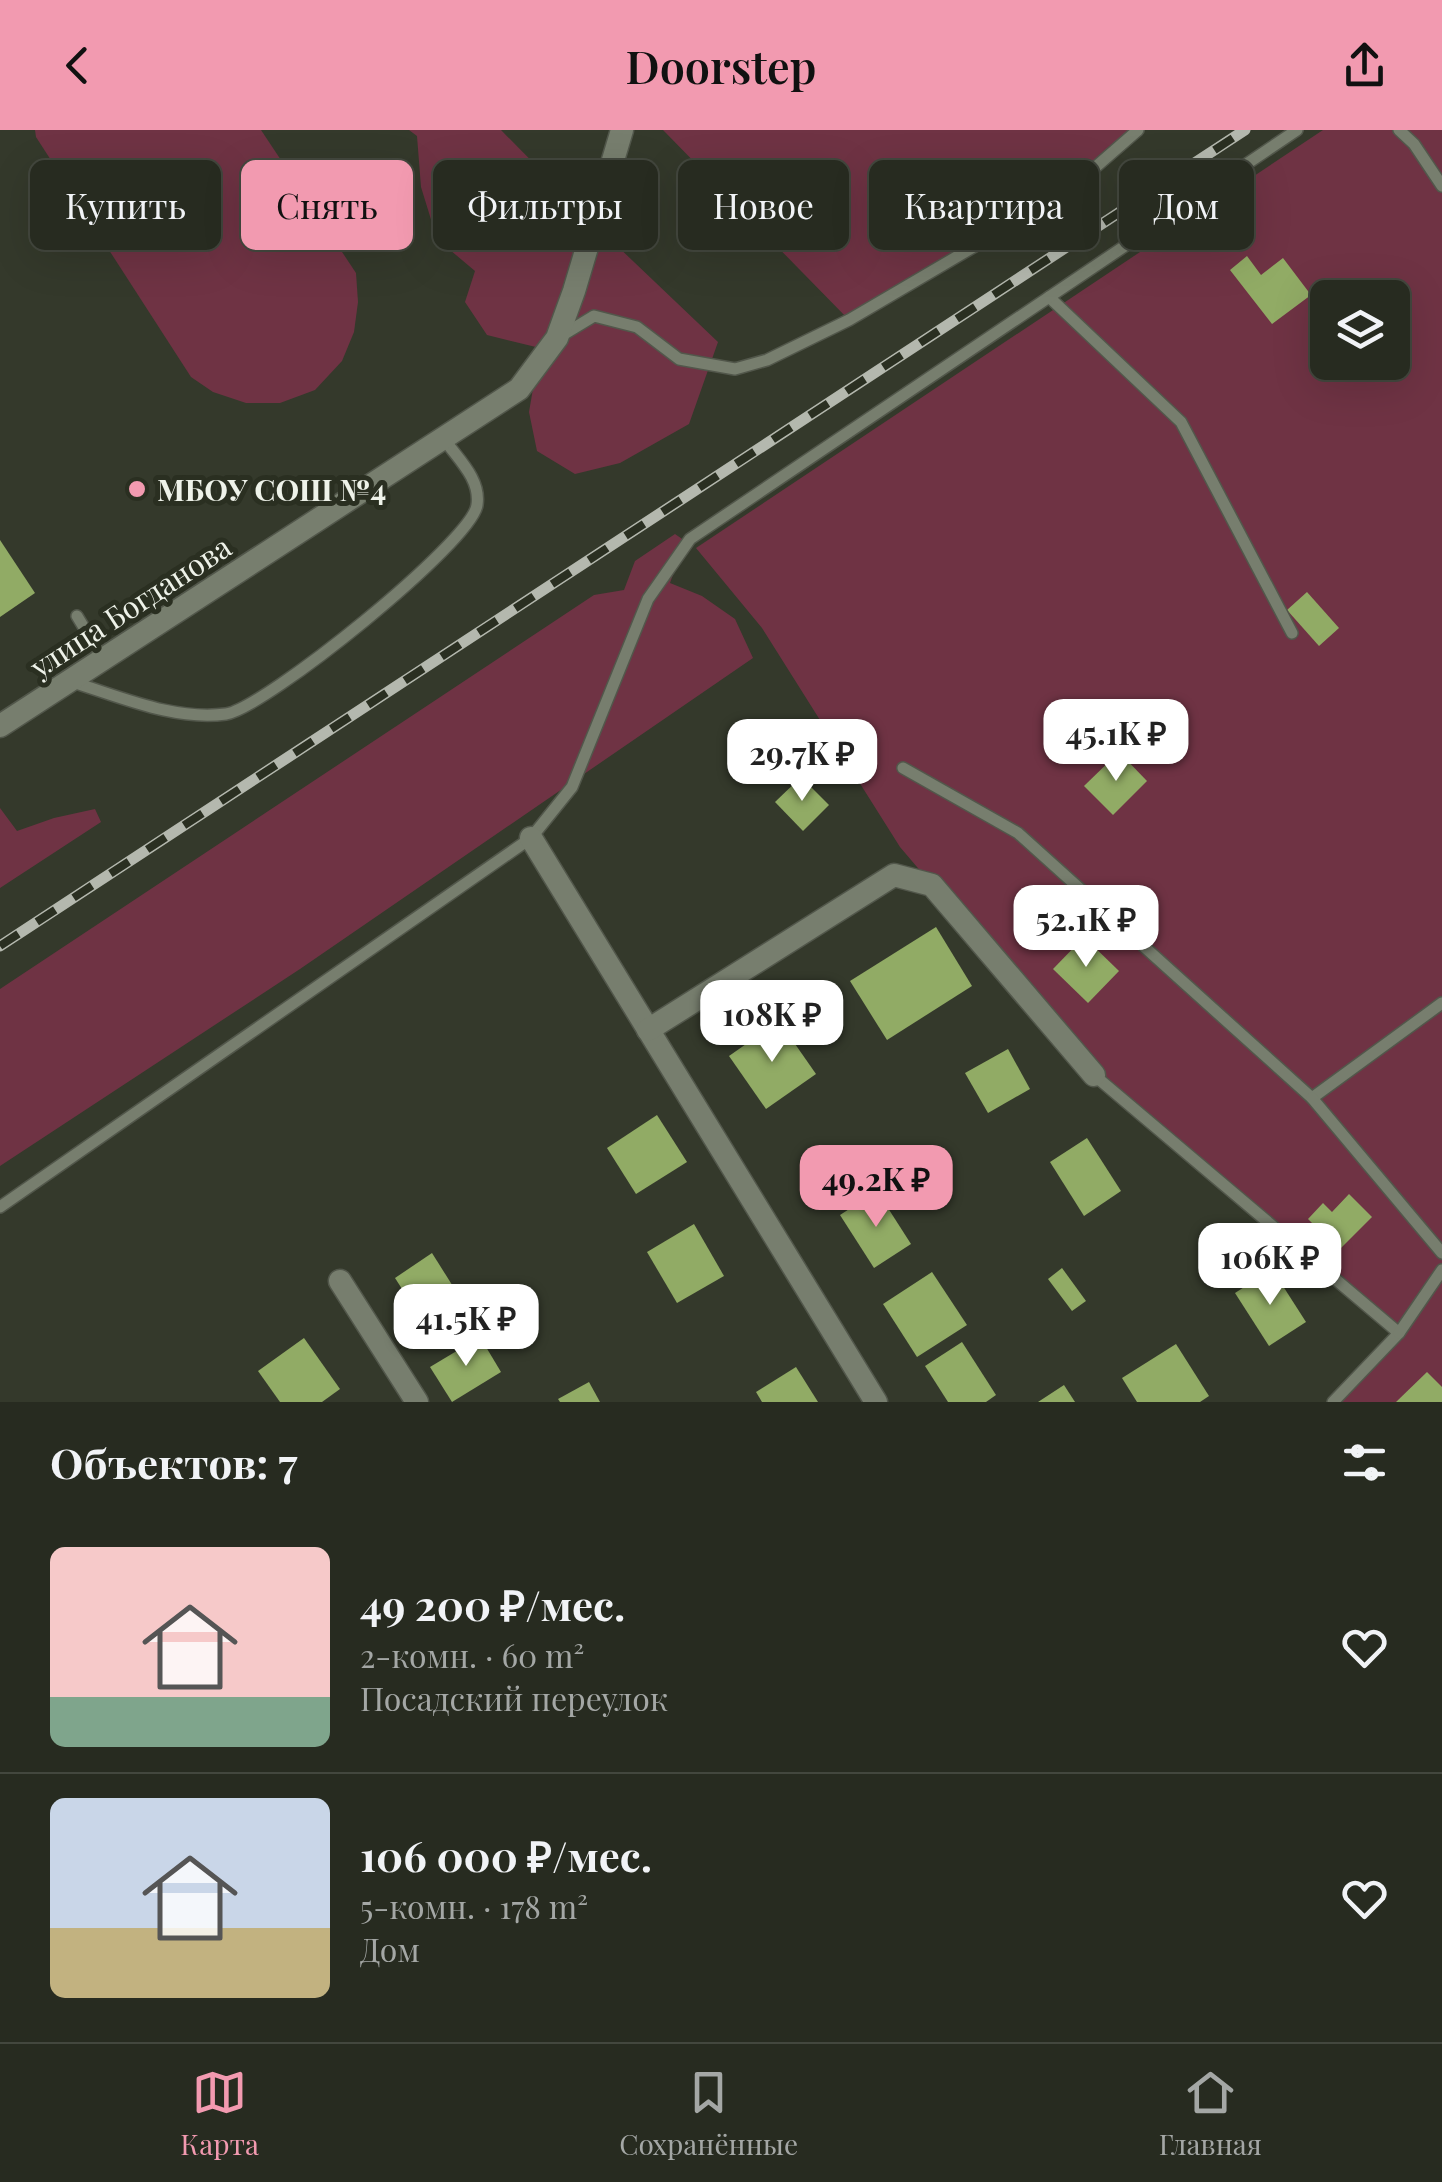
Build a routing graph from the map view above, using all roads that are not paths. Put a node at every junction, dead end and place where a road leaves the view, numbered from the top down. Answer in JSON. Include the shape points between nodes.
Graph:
{"nodes":[{"id":1,"x":622,"y":130,"type":"edge"},
{"id":2,"x":1138,"y":130,"type":"edge"},
{"id":3,"x":1297,"y":130,"type":"edge"},
{"id":4,"x":1399,"y":130,"type":"edge"},
{"id":5,"x":1442,"y":186,"type":"edge"},
{"id":6,"x":1049,"y":297,"type":"junction"},
{"id":7,"x":557,"y":338,"type":"junction"},
{"id":8,"x":444,"y":439,"type":"junction"},
{"id":9,"x":77,"y":616,"type":"dead end"},
{"id":10,"x":1292,"y":633,"type":"dead end"},
{"id":11,"x":102,"y":659,"type":"junction"},
{"id":12,"x":70,"y":680,"type":"junction"},
{"id":13,"x":0,"y":726,"type":"edge"},
{"id":14,"x":903,"y":768,"type":"dead end"},
{"id":15,"x":531,"y":838,"type":"junction"},
{"id":16,"x":1442,"y":1004,"type":"edge"},
{"id":17,"x":648,"y":1030,"type":"junction"},
{"id":18,"x":1094,"y":1075,"type":"joint"},
{"id":19,"x":1312,"y":1098,"type":"junction"},
{"id":20,"x":0,"y":1206,"type":"edge"},
{"id":21,"x":1442,"y":1253,"type":"edge"},
{"id":22,"x":1442,"y":1270,"type":"edge"},
{"id":23,"x":340,"y":1281,"type":"dead end"},
{"id":24,"x":1399,"y":1333,"type":"junction"},
{"id":25,"x":417,"y":1402,"type":"edge"},
{"id":26,"x":876,"y":1402,"type":"edge"},
{"id":27,"x":1333,"y":1402,"type":"edge"}],
"edges":[{"from":1,"to":7,"type":"street","name":"улица Богданова"},
{"from":2,"to":7,"type":"lane","via":[[1067,192],[849,320],[767,360],[734,370],[680,359],[637,327],[594,316]]},
{"from":3,"to":6,"type":"lane"},
{"from":4,"to":5,"type":"lane"},
{"from":6,"to":10,"type":"lane","via":[[1181,422]]},
{"from":6,"to":15,"type":"lane","via":[[690,539],[648,599],[572,788]]},
{"from":7,"to":8,"type":"street","name":"улица Богданова","via":[[520,390]]},
{"from":8,"to":11,"type":"street","name":"улица Богданова"},
{"from":8,"to":12,"type":"lane","via":[[478,486],[477,510],[409,586],[258,701],[232,714],[198,716]]},
{"from":9,"to":11,"type":"lane"},
{"from":11,"to":12,"type":"street","name":"улица Богданова"},
{"from":12,"to":13,"type":"street","name":"улица Богданова"},
{"from":14,"to":19,"type":"lane","via":[[1018,834]]},
{"from":15,"to":17,"type":"street"},
{"from":15,"to":20,"type":"lane"},
{"from":16,"to":19,"type":"lane"},
{"from":17,"to":18,"type":"street","via":[[894,875],[932,884]]},
{"from":17,"to":26,"type":"street"},
{"from":18,"to":24,"type":"lane"},
{"from":19,"to":21,"type":"lane"},
{"from":22,"to":24,"type":"lane"},
{"from":23,"to":25,"type":"street"},
{"from":24,"to":27,"type":"lane"}]}
